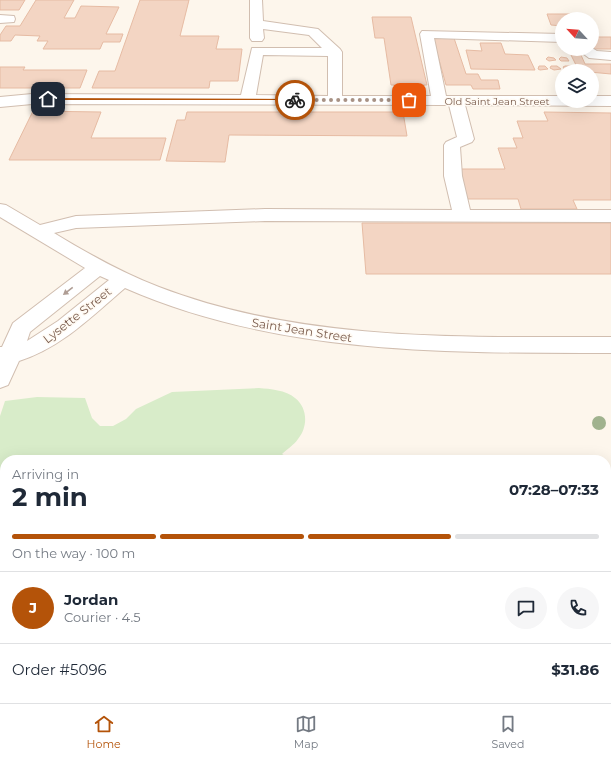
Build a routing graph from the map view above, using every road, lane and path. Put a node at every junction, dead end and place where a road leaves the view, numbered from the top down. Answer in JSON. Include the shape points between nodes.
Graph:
{"nodes":[{"id":1,"x":256,"y":0,"type":"edge"},
{"id":2,"x":257,"y":24,"type":"junction"},
{"id":3,"x":555,"y":38,"type":"edge"},
{"id":4,"x":257,"y":51,"type":"junction"},
{"id":5,"x":335,"y":52,"type":"junction"},
{"id":6,"x":599,"y":55,"type":"edge"},
{"id":7,"x":611,"y":56,"type":"edge"},
{"id":8,"x":248,"y":100,"type":"junction"},
{"id":9,"x":335,"y":100,"type":"junction"},
{"id":10,"x":448,"y":101,"type":"junction"},
{"id":11,"x":611,"y":101,"type":"edge"},
{"id":12,"x":0,"y":102,"type":"edge"},
{"id":13,"x":8,"y":214,"type":"edge"},
{"id":14,"x":462,"y":216,"type":"junction"},
{"id":15,"x":611,"y":216,"type":"edge"},
{"id":16,"x":37,"y":232,"type":"junction"},
{"id":17,"x":99,"y":267,"type":"junction"},
{"id":18,"x":123,"y":278,"type":"junction"},
{"id":19,"x":611,"y":345,"type":"edge"},
{"id":20,"x":4,"y":355,"type":"edge"},
{"id":21,"x":0,"y":379,"type":"edge"}],
"edges":[{"from":1,"to":2,"type":"street"},
{"from":2,"to":4,"type":"street"},
{"from":2,"to":5,"type":"street","via":[[313,32]]},
{"from":3,"to":10,"type":"street","via":[[427,34]]},
{"from":4,"to":5,"type":"street"},
{"from":4,"to":8,"type":"street"},
{"from":5,"to":9,"type":"street"},
{"from":6,"to":7,"type":"street"},
{"from":8,"to":9,"type":"street","name":"Old Saint Jean Street"},
{"from":8,"to":12,"type":"street","name":"Old Saint Jean Street","via":[[32,99]]},
{"from":9,"to":10,"type":"street","name":"Old Saint Jean Street"},
{"from":10,"to":11,"type":"street","name":"Old Saint Jean Street"},
{"from":10,"to":14,"type":"street","via":[[466,138],[452,146],[453,176]]},
{"from":13,"to":16,"type":"street","name":"Saint Jean Street"},
{"from":14,"to":15,"type":"street"},
{"from":14,"to":16,"type":"street","via":[[265,215],[100,221],[76,222]]},
{"from":16,"to":17,"type":"street","name":"Saint Jean Street"},
{"from":17,"to":18,"type":"street","name":"Saint Jean Street"},
{"from":17,"to":20,"type":"street","one_way":true,"via":[[21,328]]},
{"from":18,"to":19,"type":"street","name":"Saint Jean Street","via":[[152,292],[220,314],[307,333],[411,343]]},
{"from":18,"to":20,"type":"street","name":"Lysette Street","via":[[47,341]]},
{"from":20,"to":21,"type":"street"}]}
